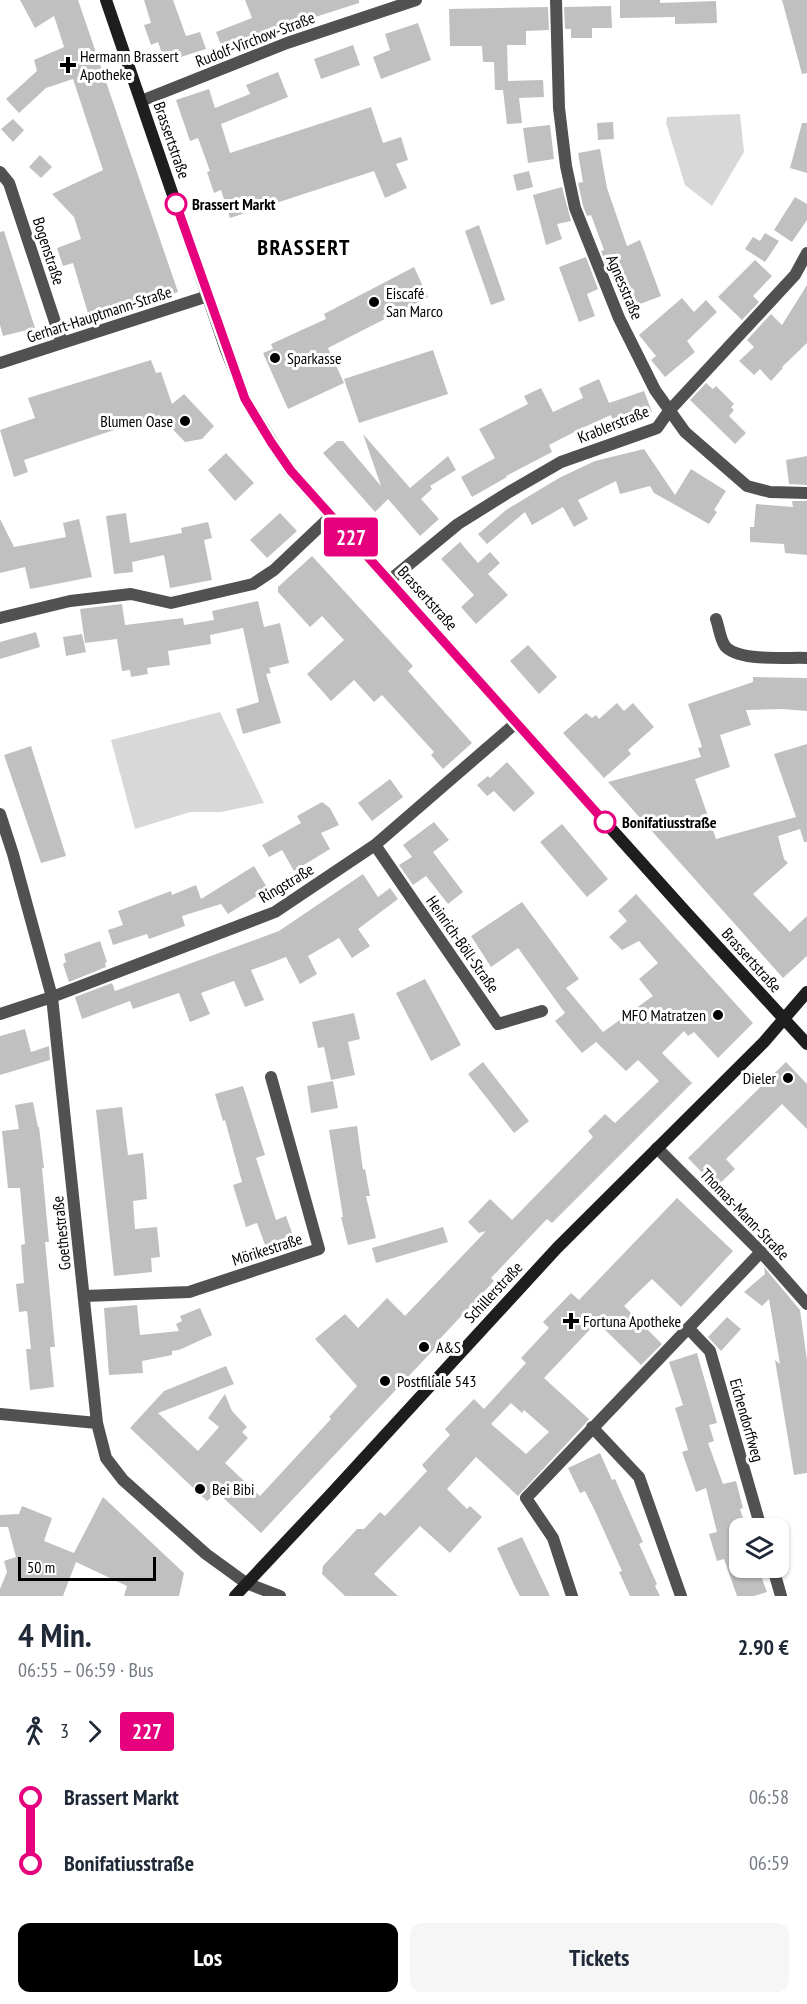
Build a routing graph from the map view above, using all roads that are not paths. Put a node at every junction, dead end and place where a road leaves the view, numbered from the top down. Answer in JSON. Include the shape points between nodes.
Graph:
{"nodes":[{"id":1,"x":106,"y":0,"type":"edge"},
{"id":2,"x":416,"y":0,"type":"edge"},
{"id":3,"x":556,"y":0,"type":"edge"},
{"id":4,"x":141,"y":101,"type":"junction"},
{"id":5,"x":0,"y":172,"type":"edge"},
{"id":6,"x":807,"y":253,"type":"edge"},
{"id":7,"x":208,"y":296,"type":"junction"},
{"id":8,"x":62,"y":343,"type":"junction"},
{"id":9,"x":0,"y":363,"type":"edge"},
{"id":10,"x":669,"y":411,"type":"junction"},
{"id":11,"x":807,"y":493,"type":"edge"},
{"id":12,"x":331,"y":516,"type":"junction"},
{"id":13,"x":390,"y":580,"type":"junction"},
{"id":14,"x":0,"y":618,"type":"edge"},
{"id":15,"x":716,"y":619,"type":"dead end"},
{"id":16,"x":807,"y":658,"type":"edge"},
{"id":17,"x":516,"y":723,"type":"junction"},
{"id":18,"x":0,"y":814,"type":"edge"},
{"id":19,"x":375,"y":845,"type":"junction"},
{"id":20,"x":807,"y":992,"type":"edge"},
{"id":21,"x":52,"y":997,"type":"junction"},
{"id":22,"x":542,"y":1011,"type":"dead end"},
{"id":23,"x":0,"y":1014,"type":"edge"},
{"id":24,"x":784,"y":1019,"type":"junction"},
{"id":25,"x":807,"y":1044,"type":"edge"},
{"id":26,"x":271,"y":1077,"type":"dead end"},
{"id":27,"x":657,"y":1148,"type":"junction"},
{"id":28,"x":761,"y":1252,"type":"junction"},
{"id":29,"x":85,"y":1296,"type":"junction"},
{"id":30,"x":807,"y":1304,"type":"edge"},
{"id":31,"x":688,"y":1328,"type":"junction"},
{"id":32,"x":0,"y":1413,"type":"edge"},
{"id":33,"x":97,"y":1423,"type":"junction"},
{"id":34,"x":592,"y":1427,"type":"junction"},
{"id":35,"x":758,"y":1518,"type":"edge"},
{"id":36,"x":776,"y":1578,"type":"edge"},
{"id":37,"x":250,"y":1584,"type":"junction"},
{"id":38,"x":235,"y":1596,"type":"edge"},
{"id":39,"x":280,"y":1596,"type":"edge"},
{"id":40,"x":572,"y":1596,"type":"edge"},
{"id":41,"x":681,"y":1596,"type":"edge"},
{"id":42,"x":781,"y":1596,"type":"edge"}],
"edges":[{"from":1,"to":4,"type":"main road","name":"Brassertstraße"},
{"from":2,"to":4,"type":"street","name":"Rudolf-Virchow-Straße","via":[[287,43]]},
{"from":3,"to":10,"type":"street","name":"Agnesstraße","via":[[559,108],[575,208],[619,318]]},
{"from":4,"to":7,"type":"main road","name":"Brassertstraße"},
{"from":5,"to":8,"type":"street","name":"Bogenstraße","via":[[9,183]]},
{"from":6,"to":10,"type":"street","name":"Krablerstraße","via":[[795,275]]},
{"from":7,"to":8,"type":"street","name":"Gerhart-Hauptmann-Straße"},
{"from":7,"to":12,"type":"main road","name":"Brassertstraße","via":[[245,399],[291,471]]},
{"from":8,"to":9,"type":"street","name":"Gerhart-Hauptmann-Straße"},
{"from":10,"to":11,"type":"street","name":"Agnesstraße","via":[[685,432],[747,486],[770,492]]},
{"from":10,"to":13,"type":"street","name":"Krablerstraße","via":[[657,428],[561,462],[509,492],[458,524]]},
{"from":12,"to":13,"type":"main road","name":"Brassertstraße"},
{"from":12,"to":14,"type":"street","via":[[274,570],[253,584],[171,603],[131,594],[70,601]]},
{"from":13,"to":17,"type":"main road","name":"Brassertstraße"},
{"from":15,"to":16,"type":"street","via":[[725,645],[733,652]]},
{"from":17,"to":19,"type":"street","name":"Ringstraße"},
{"from":17,"to":24,"type":"main road","name":"Brassertstraße"},
{"from":18,"to":21,"type":"street","name":"Goethestraße"},
{"from":19,"to":21,"type":"street","name":"Ringstraße","via":[[275,912]]},
{"from":19,"to":22,"type":"street","name":"Heinrich-Böll-Straße","via":[[498,1024]]},
{"from":20,"to":24,"type":"main road"},
{"from":21,"to":23,"type":"street","name":"Ringstraße"},
{"from":21,"to":29,"type":"street","name":"Goethestraße"},
{"from":24,"to":25,"type":"main road","name":"Brassertstraße"},
{"from":24,"to":27,"type":"main road","name":"Schillerstraße"},
{"from":26,"to":29,"type":"street","name":"Mörikestraße","via":[[319,1249],[189,1292]]},
{"from":27,"to":28,"type":"street","name":"Thomas-Mann-Straße"},
{"from":27,"to":37,"type":"main road","name":"Schillerstraße","via":[[557,1248]]},
{"from":28,"to":30,"type":"street","name":"Thomas-Mann-Straße"},
{"from":28,"to":31,"type":"street"},
{"from":29,"to":33,"type":"street","name":"Goethestraße"},
{"from":31,"to":34,"type":"street"},
{"from":31,"to":35,"type":"street","name":"Eichendorffweg","via":[[710,1350]]},
{"from":32,"to":33,"type":"street"},
{"from":33,"to":37,"type":"street","name":"Goethestraße","via":[[106,1458],[123,1480],[206,1554]]},
{"from":34,"to":40,"type":"street","via":[[526,1498],[553,1538]]},
{"from":34,"to":41,"type":"street","via":[[639,1477]]},
{"from":36,"to":42,"type":"street"},
{"from":37,"to":38,"type":"main road","name":"Schillerstraße"},
{"from":37,"to":39,"type":"street","name":"Goethestraße"}]}
